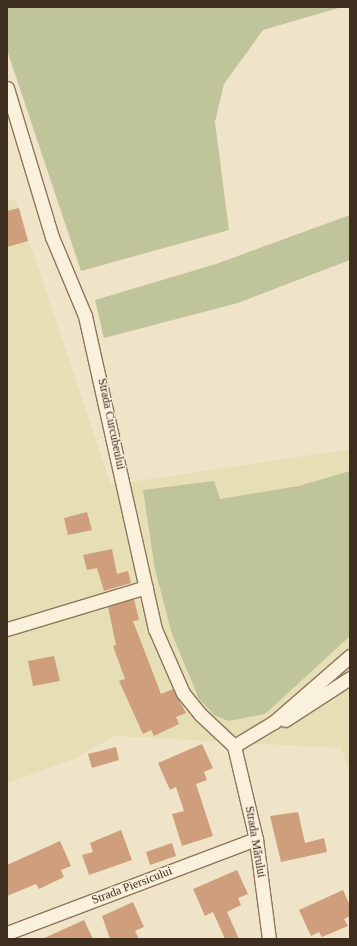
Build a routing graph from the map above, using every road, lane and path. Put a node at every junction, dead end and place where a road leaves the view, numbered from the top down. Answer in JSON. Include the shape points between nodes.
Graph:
{"nodes":[{"id":1,"x":7,"y":88,"type":"edge"},
{"id":2,"x":146,"y":587,"type":"junction"},
{"id":3,"x":7,"y":629,"type":"edge"},
{"id":4,"x":350,"y":656,"type":"edge"},
{"id":5,"x":350,"y":678,"type":"edge"},
{"id":6,"x":274,"y":722,"type":"junction"},
{"id":7,"x":234,"y":746,"type":"junction"},
{"id":8,"x":256,"y":839,"type":"junction"},
{"id":9,"x":7,"y":932,"type":"edge"},
{"id":10,"x":269,"y":939,"type":"edge"}],
"edges":[{"from":1,"to":2,"type":"street","name":"Strada Curcubeului","via":[[52,237],[85,316]]},
{"from":2,"to":3,"type":"street"},
{"from":2,"to":7,"type":"street","name":"Strada Curcubeului","via":[[155,629],[183,693],[201,715]]},
{"from":4,"to":6,"type":"street"},
{"from":5,"to":6,"type":"street","via":[[285,720]]},
{"from":6,"to":7,"type":"street"},
{"from":7,"to":8,"type":"street","name":"Strada Mărului"},
{"from":8,"to":9,"type":"street","name":"Strada Piersicului"},
{"from":8,"to":10,"type":"street","name":"Strada Mărului"}]}
